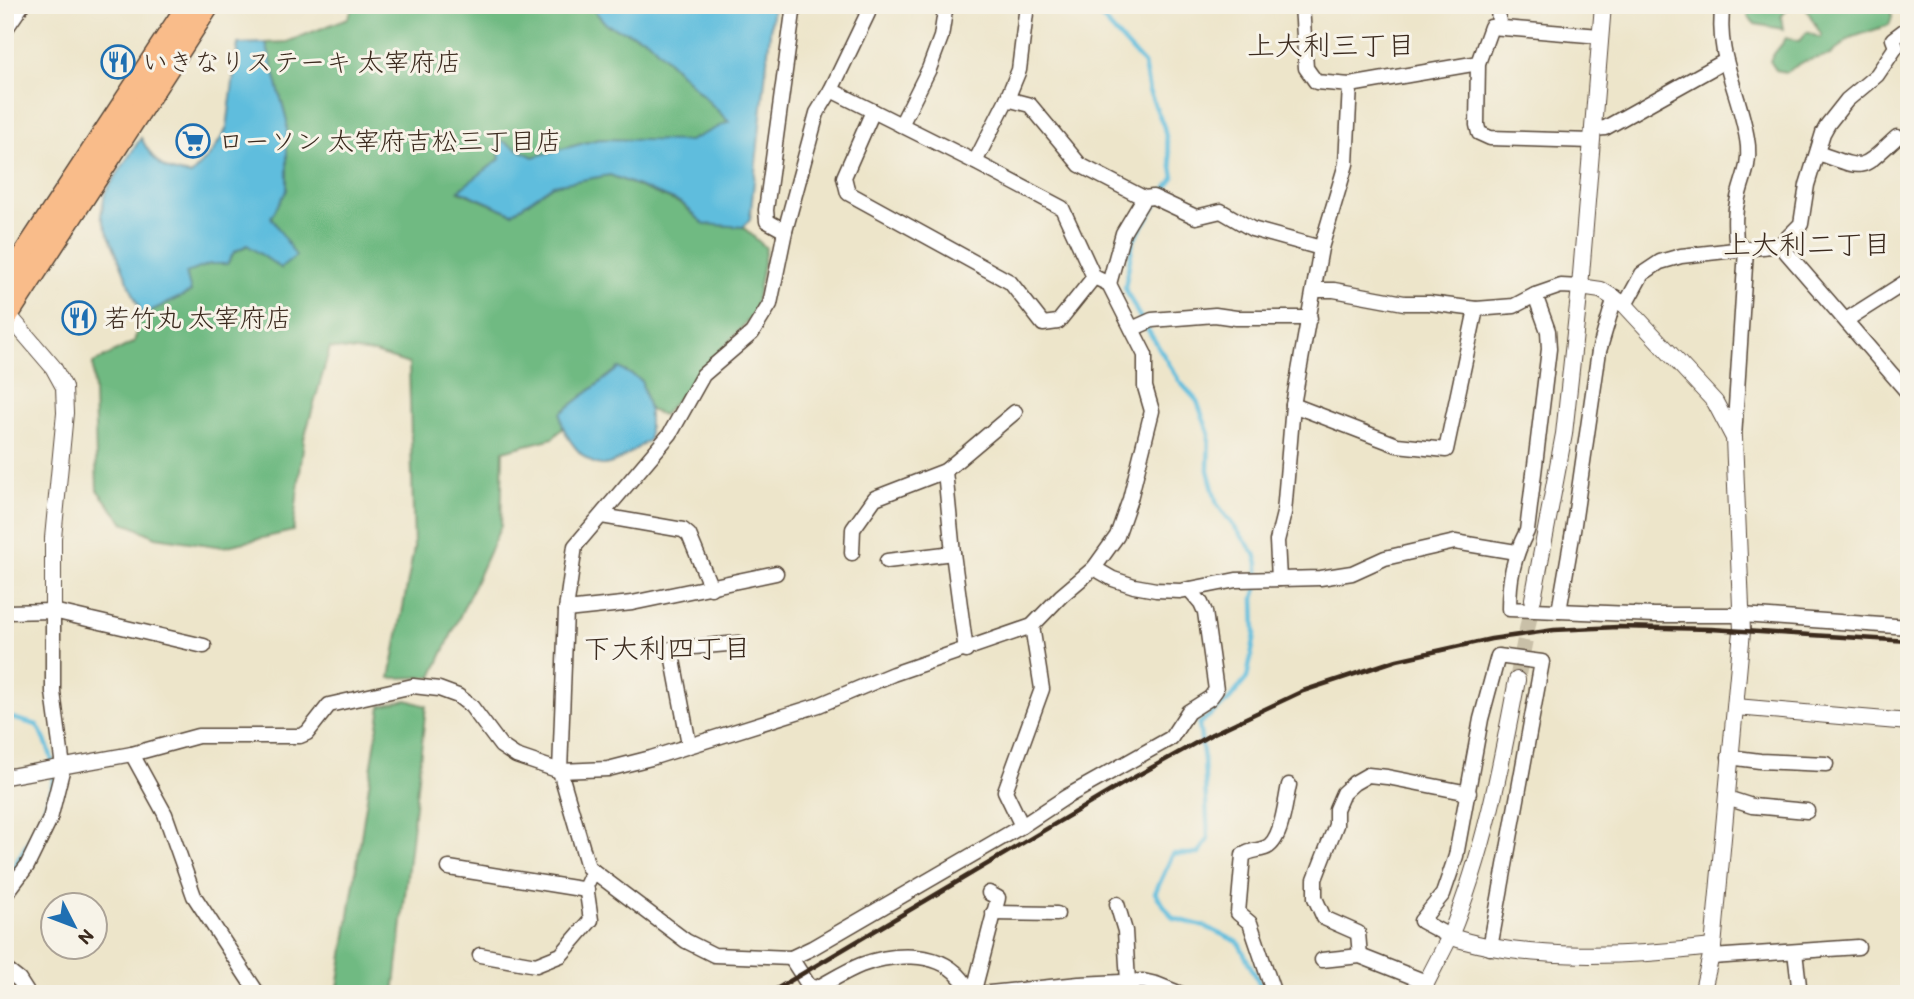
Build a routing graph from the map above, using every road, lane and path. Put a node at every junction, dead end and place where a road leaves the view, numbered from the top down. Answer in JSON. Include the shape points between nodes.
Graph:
{"nodes":[{"id":1,"x":22,"y":5,"type":"edge"},
{"id":2,"x":188,"y":5,"type":"edge"},
{"id":3,"x":209,"y":5,"type":"edge"},
{"id":4,"x":794,"y":5,"type":"edge"},
{"id":5,"x":867,"y":5,"type":"edge"},
{"id":6,"x":946,"y":5,"type":"edge"},
{"id":7,"x":1027,"y":5,"type":"edge"},
{"id":8,"x":1302,"y":5,"type":"edge"},
{"id":9,"x":1498,"y":5,"type":"edge"},
{"id":10,"x":1603,"y":5,"type":"edge"},
{"id":11,"x":1723,"y":5,"type":"edge"},
{"id":12,"x":1499,"y":27,"type":"junction"},
{"id":13,"x":1909,"y":27,"type":"edge"},
{"id":14,"x":5,"y":30,"type":"edge"},
{"id":15,"x":1600,"y":36,"type":"junction"},
{"id":16,"x":1725,"y":61,"type":"junction"},
{"id":17,"x":1478,"y":63,"type":"junction"},
{"id":18,"x":1350,"y":85,"type":"junction"},
{"id":19,"x":831,"y":90,"type":"junction"},
{"id":20,"x":1007,"y":99,"type":"junction"},
{"id":21,"x":873,"y":111,"type":"junction"},
{"id":22,"x":901,"y":125,"type":"junction"},
{"id":23,"x":1592,"y":135,"type":"junction"},
{"id":24,"x":1897,"y":137,"type":"dead end"},
{"id":25,"x":1818,"y":153,"type":"junction"},
{"id":26,"x":975,"y":162,"type":"junction"},
{"id":27,"x":1148,"y":198,"type":"junction"},
{"id":28,"x":785,"y":231,"type":"junction"},
{"id":29,"x":1780,"y":246,"type":"junction"},
{"id":30,"x":1321,"y":248,"type":"junction"},
{"id":31,"x":1746,"y":250,"type":"junction"},
{"id":32,"x":1094,"y":277,"type":"junction"},
{"id":33,"x":1909,"y":280,"type":"edge"},
{"id":34,"x":5,"y":283,"type":"edge"},
{"id":35,"x":1109,"y":284,"type":"junction"},
{"id":36,"x":1580,"y":287,"type":"junction"},
{"id":37,"x":1314,"y":290,"type":"junction"},
{"id":38,"x":1535,"y":295,"type":"junction"},
{"id":39,"x":1620,"y":301,"type":"junction"},
{"id":40,"x":1476,"y":309,"type":"junction"},
{"id":41,"x":6,"y":315,"type":"edge"},
{"id":42,"x":1310,"y":318,"type":"junction"},
{"id":43,"x":1846,"y":320,"type":"junction"},
{"id":44,"x":1132,"y":329,"type":"junction"},
{"id":45,"x":1909,"y":394,"type":"edge"},
{"id":46,"x":1293,"y":405,"type":"junction"},
{"id":47,"x":1015,"y":412,"type":"dead end"},
{"id":48,"x":1734,"y":438,"type":"junction"},
{"id":49,"x":945,"y":471,"type":"junction"},
{"id":50,"x":602,"y":516,"type":"junction"},
{"id":51,"x":1516,"y":552,"type":"junction"},
{"id":52,"x":852,"y":553,"type":"dead end"},
{"id":53,"x":953,"y":553,"type":"junction"},
{"id":54,"x":887,"y":561,"type":"dead end"},
{"id":55,"x":1094,"y":568,"type":"junction"},
{"id":56,"x":776,"y":573,"type":"dead end"},
{"id":57,"x":1279,"y":579,"type":"junction"},
{"id":58,"x":711,"y":588,"type":"junction"},
{"id":59,"x":1189,"y":589,"type":"junction"},
{"id":60,"x":1533,"y":599,"type":"tunnel mouth"},
{"id":61,"x":566,"y":610,"type":"junction"},
{"id":62,"x":53,"y":611,"type":"junction"},
{"id":63,"x":1559,"y":611,"type":"junction"},
{"id":64,"x":5,"y":612,"type":"edge"},
{"id":65,"x":1742,"y":615,"type":"junction"},
{"id":66,"x":1032,"y":626,"type":"junction"},
{"id":67,"x":1909,"y":628,"type":"edge"},
{"id":68,"x":739,"y":643,"type":"dead end"},
{"id":69,"x":204,"y":646,"type":"dead end"},
{"id":70,"x":966,"y":650,"type":"junction"},
{"id":71,"x":1517,"y":680,"type":"tunnel mouth"},
{"id":72,"x":1735,"y":707,"type":"junction"},
{"id":73,"x":1909,"y":722,"type":"edge"},
{"id":74,"x":689,"y":744,"type":"junction"},
{"id":75,"x":132,"y":754,"type":"junction"},
{"id":76,"x":1729,"y":757,"type":"junction"},
{"id":77,"x":1826,"y":764,"type":"dead end"},
{"id":78,"x":63,"y":767,"type":"junction"},
{"id":79,"x":560,"y":771,"type":"junction"},
{"id":80,"x":5,"y":777,"type":"edge"},
{"id":81,"x":1289,"y":785,"type":"dead end"},
{"id":82,"x":1469,"y":793,"type":"junction"},
{"id":83,"x":1727,"y":799,"type":"junction"},
{"id":84,"x":1807,"y":811,"type":"dead end"},
{"id":85,"x":1022,"y":826,"type":"junction"},
{"id":86,"x":449,"y":868,"type":"dead end"},
{"id":87,"x":593,"y":872,"type":"junction"},
{"id":88,"x":587,"y":890,"type":"junction"},
{"id":89,"x":989,"y":893,"type":"dead end"},
{"id":90,"x":5,"y":895,"type":"edge"},
{"id":91,"x":1117,"y":904,"type":"dead end"},
{"id":92,"x":993,"y":914,"type":"junction"},
{"id":93,"x":1057,"y":915,"type":"dead end"},
{"id":94,"x":1449,"y":936,"type":"junction"},
{"id":95,"x":1858,"y":947,"type":"dead end"},
{"id":96,"x":1490,"y":948,"type":"junction"},
{"id":97,"x":1713,"y":952,"type":"junction"},
{"id":98,"x":1795,"y":952,"type":"junction"},
{"id":99,"x":480,"y":955,"type":"dead end"},
{"id":100,"x":1360,"y":956,"type":"junction"},
{"id":101,"x":791,"y":958,"type":"junction"},
{"id":102,"x":1322,"y":960,"type":"dead end"},
{"id":103,"x":5,"y":969,"type":"edge"},
{"id":104,"x":1128,"y":982,"type":"junction"},
{"id":105,"x":1424,"y":988,"type":"edge"},
{"id":106,"x":817,"y":991,"type":"edge"},
{"id":107,"x":28,"y":994,"type":"edge"},
{"id":108,"x":258,"y":994,"type":"edge"},
{"id":109,"x":972,"y":994,"type":"edge"},
{"id":110,"x":981,"y":994,"type":"edge"},
{"id":111,"x":1181,"y":994,"type":"edge"},
{"id":112,"x":1274,"y":994,"type":"edge"},
{"id":113,"x":1702,"y":994,"type":"edge"},
{"id":114,"x":1800,"y":994,"type":"edge"}],
"edges":[{"from":1,"to":14,"type":"street"},
{"from":2,"to":34,"type":"main road"},
{"from":3,"to":41,"type":"main road"},
{"from":4,"to":28,"type":"street","via":[[766,211],[767,221]]},
{"from":5,"to":19,"type":"street","via":[[868,13]]},
{"from":6,"to":22,"type":"street","via":[[941,37]]},
{"from":7,"to":20,"type":"street","via":[[1019,71]]},
{"from":8,"to":18,"type":"street","via":[[1306,68],[1316,82]]},
{"from":9,"to":12,"type":"street"},
{"from":10,"to":15,"type":"street"},
{"from":11,"to":16,"type":"street","via":[[1720,21]]},
{"from":12,"to":15,"type":"street"},
{"from":12,"to":17,"type":"street","via":[[1491,27]]},
{"from":13,"to":25,"type":"street","via":[[1893,39],[1896,47],[1877,75],[1830,120]]},
{"from":15,"to":23,"type":"street"},
{"from":16,"to":23,"type":"street"},
{"from":16,"to":31,"type":"street","via":[[1748,148],[1748,170],[1735,213],[1736,241]]},
{"from":17,"to":18,"type":"street"},
{"from":17,"to":23,"type":"street","via":[[1479,133],[1490,138]]},
{"from":18,"to":30,"type":"street","via":[[1346,164]]},
{"from":19,"to":21,"type":"street"},
{"from":19,"to":28,"type":"street","via":[[817,113]]},
{"from":20,"to":26,"type":"street"},
{"from":20,"to":27,"type":"street","via":[[1030,105],[1080,165]]},
{"from":21,"to":22,"type":"street"},
{"from":21,"to":32,"type":"street","via":[[844,177],[848,194],[1010,282],[1043,324],[1058,322]]},
{"from":22,"to":26,"type":"street"},
{"from":23,"to":36,"type":"street"},
{"from":24,"to":25,"type":"street","via":[[1867,164],[1856,167]]},
{"from":25,"to":29,"type":"street","via":[[1801,224]]},
{"from":26,"to":32,"type":"street","via":[[1062,208]]},
{"from":27,"to":30,"type":"street","via":[[1196,217],[1221,211],[1252,229]]},
{"from":27,"to":35,"type":"street","via":[[1123,233]]},
{"from":28,"to":50,"type":"street","via":[[770,303],[752,333],[702,375],[670,435]]},
{"from":29,"to":31,"type":"street"},
{"from":29,"to":43,"type":"street"},
{"from":30,"to":37,"type":"street"},
{"from":31,"to":39,"type":"street","via":[[1660,262],[1642,274]]},
{"from":31,"to":48,"type":"street"},
{"from":32,"to":35,"type":"street"},
{"from":33,"to":43,"type":"street"},
{"from":35,"to":44,"type":"street"},
{"from":36,"to":38,"type":"street","via":[[1561,286]]},
{"from":36,"to":39,"type":"street","via":[[1601,290]]},
{"from":36,"to":60,"type":"street","via":[[1564,434]]},
{"from":37,"to":40,"type":"street"},
{"from":37,"to":42,"type":"street"},
{"from":38,"to":40,"type":"street","via":[[1514,306]]},
{"from":38,"to":51,"type":"street","via":[[1548,331],[1549,349],[1527,531]]},
{"from":39,"to":48,"type":"street","via":[[1715,402]]},
{"from":39,"to":63,"type":"street","via":[[1599,351]]},
{"from":40,"to":46,"type":"street","via":[[1446,450],[1397,445]]},
{"from":41,"to":62,"type":"street","via":[[54,367],[64,387],[53,538]]},
{"from":42,"to":44,"type":"street","via":[[1215,315],[1152,320]]},
{"from":42,"to":46,"type":"street"},
{"from":43,"to":45,"type":"street"},
{"from":44,"to":55,"type":"street","via":[[1145,355],[1145,387],[1152,411],[1126,511],[1116,536]]},
{"from":46,"to":57,"type":"street","via":[[1284,513],[1277,541]]},
{"from":47,"to":49,"type":"street"},
{"from":48,"to":65,"type":"street"},
{"from":49,"to":52,"type":"street","via":[[875,498],[853,529]]},
{"from":49,"to":53,"type":"street"},
{"from":50,"to":58,"type":"street","via":[[683,530]]},
{"from":50,"to":61,"type":"street","via":[[575,546]]},
{"from":51,"to":57,"type":"street","via":[[1455,542],[1384,558],[1352,573]]},
{"from":51,"to":63,"type":"street","via":[[1509,609]]},
{"from":53,"to":54,"type":"street"},
{"from":53,"to":70,"type":"street"},
{"from":55,"to":59,"type":"street","via":[[1134,586]]},
{"from":55,"to":66,"type":"street"},
{"from":56,"to":58,"type":"street"},
{"from":57,"to":59,"type":"street","via":[[1236,580]]},
{"from":58,"to":61,"type":"street"},
{"from":59,"to":85,"type":"street","via":[[1205,612],[1216,690],[1188,712],[1171,738]]},
{"from":61,"to":79,"type":"street"},
{"from":62,"to":64,"type":"street"},
{"from":62,"to":69,"type":"street"},
{"from":62,"to":78,"type":"street","via":[[53,692]]},
{"from":63,"to":65,"type":"street"},
{"from":65,"to":67,"type":"street"},
{"from":65,"to":72,"type":"street"},
{"from":66,"to":70,"type":"street"},
{"from":66,"to":85,"type":"street","via":[[1042,689],[1005,791]]},
{"from":68,"to":74,"type":"street","via":[[671,649]]},
{"from":70,"to":74,"type":"street","via":[[819,705]]},
{"from":71,"to":94,"type":"street","via":[[1476,862]]},
{"from":72,"to":73,"type":"street"},
{"from":72,"to":76,"type":"street"},
{"from":74,"to":79,"type":"street","via":[[608,769]]},
{"from":75,"to":78,"type":"street"},
{"from":75,"to":79,"type":"street","via":[[198,736],[300,736],[329,705],[413,686],[458,696],[471,705],[501,746]]},
{"from":75,"to":108,"type":"street","via":[[165,814],[194,896]]},
{"from":76,"to":77,"type":"street"},
{"from":76,"to":83,"type":"street"},
{"from":78,"to":80,"type":"street"},
{"from":78,"to":90,"type":"street","via":[[50,819],[27,866]]},
{"from":79,"to":87,"type":"street","via":[[587,867]]},
{"from":81,"to":112,"type":"street","via":[[1278,836],[1267,848],[1243,855],[1238,913],[1250,923]]},
{"from":82,"to":94,"type":"street","via":[[1443,894],[1421,921]]},
{"from":82,"to":96,"type":"street","via":[[1481,719],[1498,656],[1542,662]]},
{"from":82,"to":100,"type":"street","via":[[1368,775],[1343,793],[1315,879],[1315,898],[1324,918],[1358,933]]},
{"from":83,"to":84,"type":"street"},
{"from":83,"to":97,"type":"street"},
{"from":85,"to":101,"type":"street"},
{"from":86,"to":88,"type":"street"},
{"from":87,"to":88,"type":"street"},
{"from":87,"to":101,"type":"street","via":[[686,941],[714,955]]},
{"from":88,"to":99,"type":"street","via":[[591,920],[561,955],[536,965]]},
{"from":89,"to":92,"type":"street","via":[[998,898]]},
{"from":91,"to":104,"type":"street","via":[[1125,931]]},
{"from":92,"to":93,"type":"street"},
{"from":92,"to":109,"type":"street"},
{"from":94,"to":96,"type":"street"},
{"from":94,"to":105,"type":"street"},
{"from":95,"to":98,"type":"street"},
{"from":96,"to":97,"type":"street","via":[[1571,953]]},
{"from":97,"to":98,"type":"street"},
{"from":97,"to":113,"type":"street"},
{"from":98,"to":114,"type":"street"},
{"from":100,"to":102,"type":"street"},
{"from":100,"to":105,"type":"street"},
{"from":101,"to":106,"type":"street"},
{"from":103,"to":107,"type":"street"},
{"from":104,"to":110,"type":"street"},
{"from":104,"to":111,"type":"street","via":[[1156,984]]},
{"from":106,"to":109,"type":"street","via":[[863,964],[906,956],[948,967]]}]}
